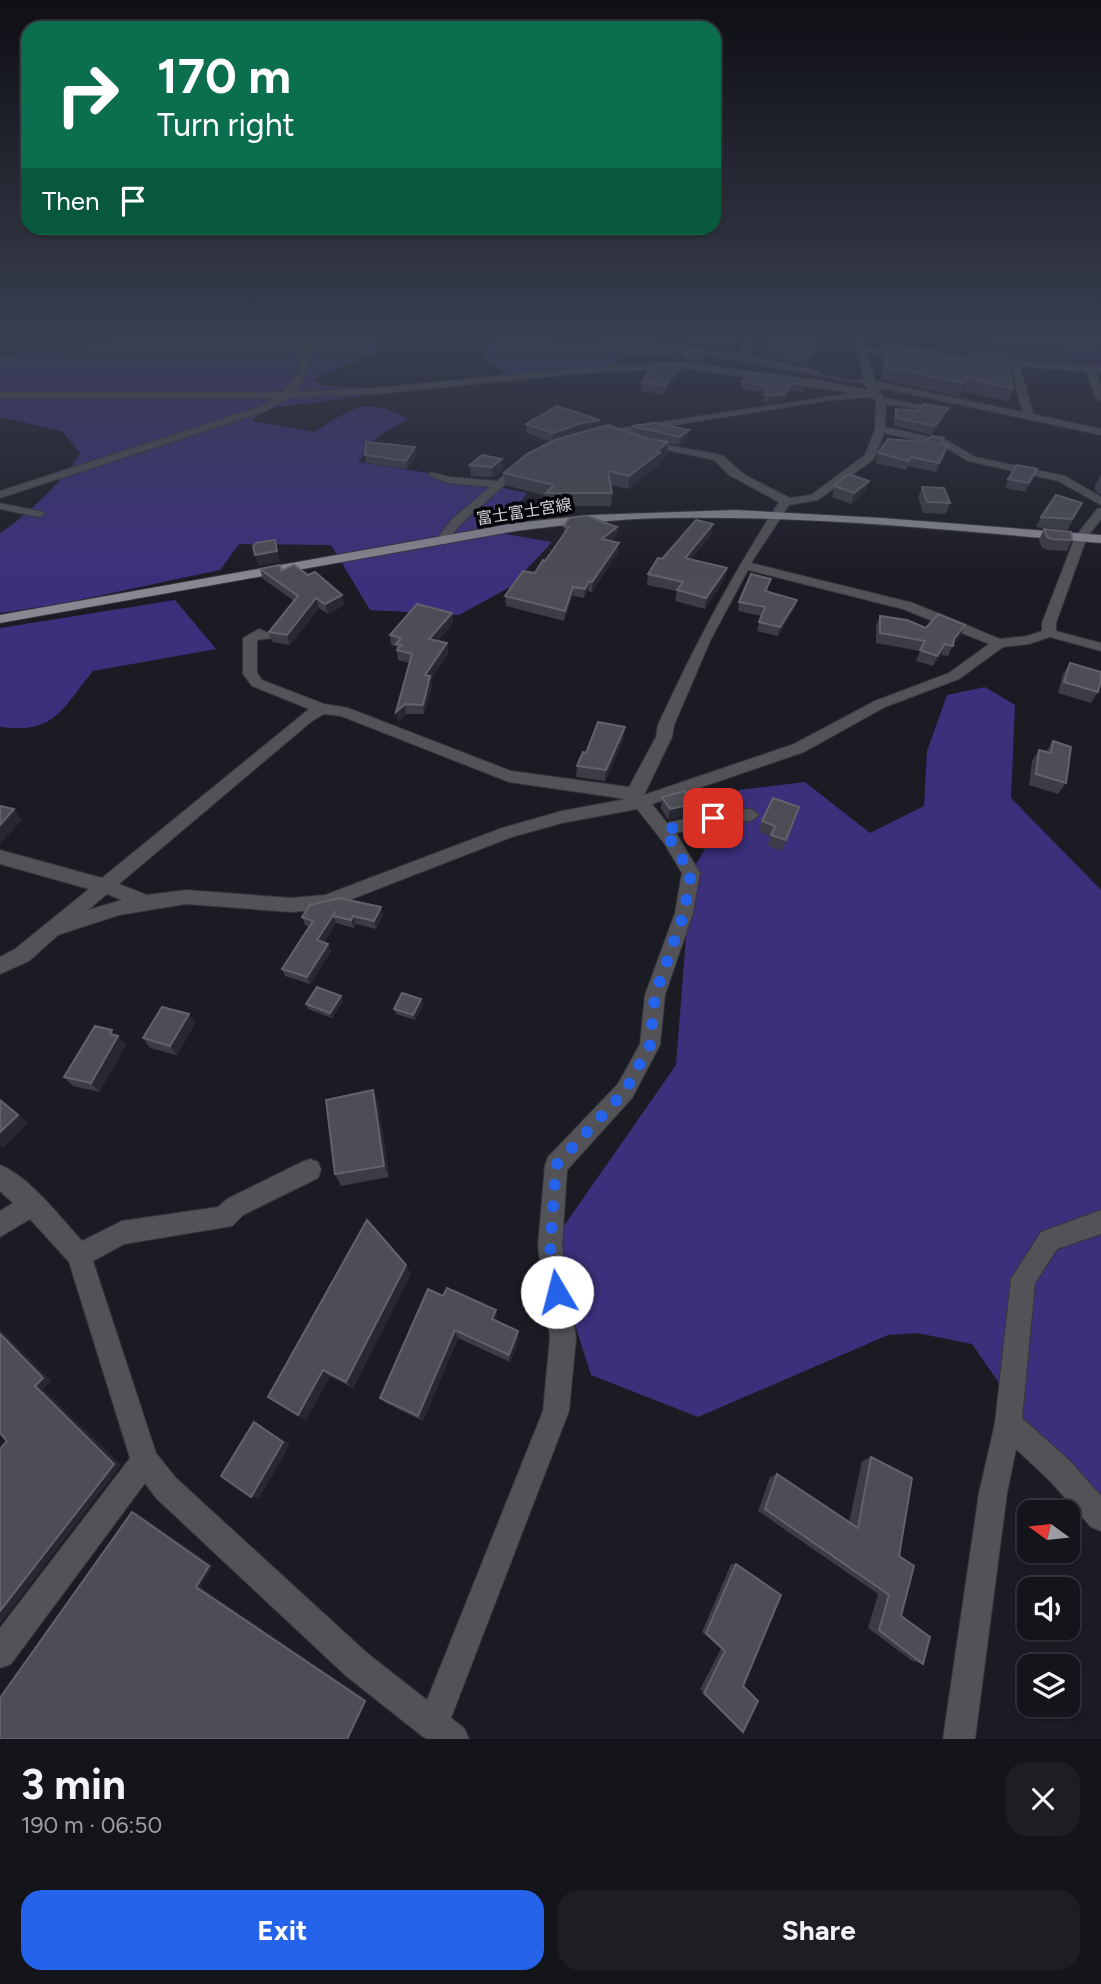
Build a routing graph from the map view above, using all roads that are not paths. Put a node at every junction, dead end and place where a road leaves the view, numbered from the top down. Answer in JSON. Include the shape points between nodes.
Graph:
{"nodes":[{"id":1,"x":242,"y":417,"type":"edge"},
{"id":2,"x":703,"y":417,"type":"edge"},
{"id":3,"x":878,"y":417,"type":"edge"},
{"id":4,"x":998,"y":417,"type":"edge"},
{"id":5,"x":1033,"y":417,"type":"edge"},
{"id":6,"x":880,"y":429,"type":"junction"},
{"id":7,"x":608,"y":432,"type":"junction"},
{"id":8,"x":1101,"y":432,"type":"edge"},
{"id":9,"x":585,"y":437,"type":"edge"},
{"id":10,"x":1101,"y":442,"type":"edge"},
{"id":11,"x":887,"y":444,"type":"junction"},
{"id":12,"x":536,"y":454,"type":"edge"},
{"id":13,"x":972,"y":458,"type":"junction"},
{"id":14,"x":434,"y":474,"type":"dead end"},
{"id":15,"x":498,"y":484,"type":"junction"},
{"id":16,"x":0,"y":495,"type":"edge"},
{"id":17,"x":1101,"y":502,"type":"edge"},
{"id":18,"x":0,"y":506,"type":"edge"},
{"id":19,"x":780,"y":508,"type":"junction"},
{"id":20,"x":1101,"y":511,"type":"edge"},
{"id":21,"x":39,"y":514,"type":"dead end"},
{"id":22,"x":1081,"y":537,"type":"junction"},
{"id":23,"x":1101,"y":539,"type":"edge"},
{"id":24,"x":441,"y":541,"type":"junction"},
{"id":25,"x":744,"y":565,"type":"junction"},
{"id":26,"x":0,"y":619,"type":"edge"},
{"id":27,"x":1049,"y":633,"type":"junction"},
{"id":28,"x":267,"y":635,"type":"edge"},
{"id":29,"x":999,"y":643,"type":"junction"},
{"id":30,"x":1101,"y":647,"type":"edge"},
{"id":31,"x":322,"y":709,"type":"junction"},
{"id":32,"x":638,"y":798,"type":"junction"},
{"id":33,"x":751,"y":815,"type":"dead end"},
{"id":34,"x":664,"y":830,"type":"junction"},
{"id":35,"x":0,"y":857,"type":"edge"},
{"id":36,"x":105,"y":886,"type":"junction"},
{"id":37,"x":147,"y":902,"type":"junction"},
{"id":38,"x":55,"y":929,"type":"junction"},
{"id":39,"x":0,"y":966,"type":"edge"},
{"id":40,"x":310,"y":1170,"type":"dead end"},
{"id":41,"x":0,"y":1176,"type":"edge"},
{"id":42,"x":32,"y":1204,"type":"junction"},
{"id":43,"x":1101,"y":1222,"type":"edge"},
{"id":44,"x":0,"y":1225,"type":"edge"},
{"id":45,"x":79,"y":1255,"type":"junction"},
{"id":46,"x":1008,"y":1423,"type":"junction"},
{"id":47,"x":145,"y":1461,"type":"junction"},
{"id":48,"x":1101,"y":1517,"type":"edge"},
{"id":49,"x":0,"y":1653,"type":"edge"},
{"id":50,"x":443,"y":1732,"type":"edge"},
{"id":51,"x":959,"y":1739,"type":"edge"}],
"edges":[{"from":1,"to":16,"type":"street"},
{"from":2,"to":7,"type":"street"},
{"from":3,"to":6,"type":"street"},
{"from":4,"to":10,"type":"street"},
{"from":5,"to":8,"type":"street"},
{"from":6,"to":11,"type":"street"},
{"from":6,"to":13,"type":"street","via":[[944,443]]},
{"from":7,"to":9,"type":"street"},
{"from":7,"to":19,"type":"street","via":[[648,446],[719,457],[739,478],[775,492]]},
{"from":11,"to":13,"type":"street","via":[[911,443]]},
{"from":11,"to":19,"type":"street","via":[[814,498]]},
{"from":12,"to":15,"type":"street"},
{"from":13,"to":17,"type":"street","via":[[1061,478]]},
{"from":14,"to":15,"type":"street","via":[[448,480]]},
{"from":15,"to":24,"type":"street"},
{"from":18,"to":21,"type":"street"},
{"from":19,"to":22,"type":"main road","name":"富士富士宮線"},
{"from":19,"to":24,"type":"main road","name":"富士富士宮線","via":[[600,516]]},
{"from":19,"to":25,"type":"street"},
{"from":20,"to":22,"type":"street"},
{"from":22,"to":23,"type":"main road","name":"富士富士宮線"},
{"from":22,"to":27,"type":"street"},
{"from":24,"to":26,"type":"main road","name":"富士富士宮線"},
{"from":25,"to":29,"type":"street","via":[[908,606]]},
{"from":25,"to":32,"type":"street","via":[[704,639]]},
{"from":27,"to":29,"type":"street"},
{"from":27,"to":30,"type":"street"},
{"from":28,"to":31,"type":"street","via":[[250,638],[250,674],[257,683]]},
{"from":29,"to":32,"type":"street","via":[[954,676],[880,704],[800,748]]},
{"from":31,"to":32,"type":"street","via":[[343,711],[509,776]]},
{"from":31,"to":36,"type":"street"},
{"from":32,"to":34,"type":"street"},
{"from":32,"to":37,"type":"street","via":[[508,832],[326,902],[307,906],[188,897]]},
{"from":33,"to":34,"type":"street","via":[[713,818]]},
{"from":34,"to":50,"type":"street","via":[[691,873],[684,913],[655,995],[650,1045],[625,1091],[556,1165],[550,1247],[563,1338],[556,1411]]},
{"from":35,"to":36,"type":"street"},
{"from":36,"to":37,"type":"street"},
{"from":36,"to":38,"type":"street"},
{"from":37,"to":38,"type":"street"},
{"from":38,"to":39,"type":"street","via":[[22,956]]},
{"from":40,"to":45,"type":"street","via":[[235,1207],[224,1218],[122,1233]]},
{"from":41,"to":42,"type":"street"},
{"from":42,"to":44,"type":"street"},
{"from":42,"to":45,"type":"street"},
{"from":43,"to":46,"type":"street","via":[[1049,1240],[1023,1279]]},
{"from":45,"to":47,"type":"street"},
{"from":46,"to":48,"type":"street"},
{"from":46,"to":51,"type":"street","via":[[993,1493]]},
{"from":47,"to":49,"type":"street"},
{"from":47,"to":50,"type":"street","via":[[166,1488],[355,1664]]}]}
